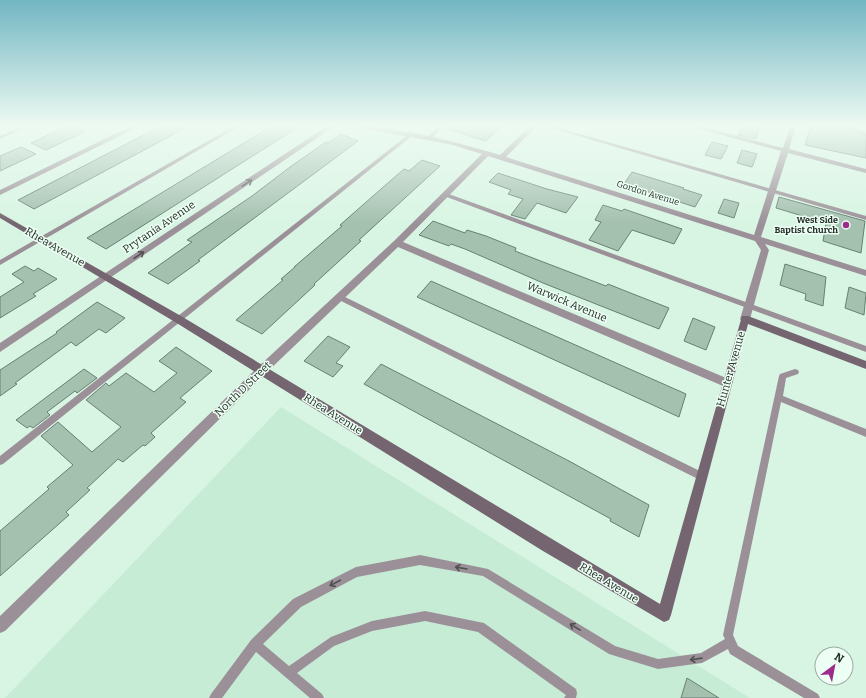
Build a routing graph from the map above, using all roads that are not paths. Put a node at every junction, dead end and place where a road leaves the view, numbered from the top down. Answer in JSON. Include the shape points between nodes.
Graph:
{"nodes":[{"id":1,"x":70,"y":159,"type":"edge"},
{"id":2,"x":182,"y":159,"type":"edge"},
{"id":3,"x":283,"y":159,"type":"edge"},
{"id":4,"x":381,"y":159,"type":"edge"},
{"id":5,"x":482,"y":159,"type":"edge"},
{"id":6,"x":507,"y":159,"type":"edge"},
{"id":7,"x":660,"y":159,"type":"edge"},
{"id":8,"x":782,"y":159,"type":"edge"},
{"id":9,"x":818,"y":159,"type":"edge"},
{"id":10,"x":866,"y":171,"type":"edge"},
{"id":11,"x":773,"y":191,"type":"junction"},
{"id":12,"x":0,"y":193,"type":"edge"},
{"id":13,"x":446,"y":195,"type":"junction"},
{"id":14,"x":0,"y":215,"type":"edge"},
{"id":15,"x":866,"y":218,"type":"edge"},
{"id":16,"x":757,"y":238,"type":"junction"},
{"id":17,"x":41,"y":240,"type":"junction"},
{"id":18,"x":397,"y":243,"type":"junction"},
{"id":19,"x":0,"y":263,"type":"edge"},
{"id":20,"x":866,"y":273,"type":"edge"},
{"id":21,"x":107,"y":277,"type":"junction"},
{"id":22,"x":341,"y":298,"type":"junction"},
{"id":23,"x":749,"y":306,"type":"junction"},
{"id":24,"x":178,"y":319,"type":"junction"},
{"id":25,"x":745,"y":319,"type":"junction"},
{"id":26,"x":0,"y":348,"type":"edge"},
{"id":27,"x":866,"y":349,"type":"edge"},
{"id":28,"x":866,"y":365,"type":"edge"},
{"id":29,"x":262,"y":370,"type":"junction"},
{"id":30,"x":794,"y":372,"type":"dead end"},
{"id":31,"x":727,"y":383,"type":"junction"},
{"id":32,"x":778,"y":397,"type":"junction"},
{"id":33,"x":866,"y":433,"type":"edge"},
{"id":34,"x":0,"y":461,"type":"edge"},
{"id":35,"x":702,"y":476,"type":"junction"},
{"id":36,"x":664,"y":615,"type":"joint"},
{"id":37,"x":0,"y":626,"type":"edge"},
{"id":38,"x":730,"y":642,"type":"junction"},
{"id":39,"x":255,"y":644,"type":"junction"},
{"id":40,"x":289,"y":673,"type":"junction"},
{"id":41,"x":215,"y":698,"type":"edge"},
{"id":42,"x":318,"y":698,"type":"edge"},
{"id":43,"x":570,"y":698,"type":"edge"},
{"id":44,"x":814,"y":698,"type":"edge"}],
"edges":[{"from":1,"to":12,"type":"street"},
{"from":2,"to":17,"type":"lane"},
{"from":21,"to":3,"type":"street","name":"Prytania Avenue","one_way":true},
{"from":4,"to":24,"type":"lane"},
{"from":5,"to":13,"type":"street","name":"North D Street"},
{"from":6,"to":16,"type":"street","name":"Gordon Avenue"},
{"from":7,"to":11,"type":"lane"},
{"from":8,"to":11,"type":"street"},
{"from":9,"to":10,"type":"street"},
{"from":11,"to":15,"type":"lane"},
{"from":11,"to":16,"type":"street"},
{"from":13,"to":18,"type":"street","name":"North D Street"},
{"from":13,"to":23,"type":"lane"},
{"from":14,"to":17,"type":"street","name":"Rhea Avenue"},
{"from":16,"to":20,"type":"street","name":"Gordon Avenue"},
{"from":16,"to":23,"type":"street","name":"Hunter Avenue","via":[[765,250]]},
{"from":17,"to":19,"type":"lane"},
{"from":17,"to":21,"type":"street","name":"Rhea Avenue"},
{"from":18,"to":22,"type":"street","name":"North D Street"},
{"from":18,"to":31,"type":"street","name":"Warwick Avenue"},
{"from":21,"to":24,"type":"street","name":"Rhea Avenue"},
{"from":21,"to":26,"type":"street","name":"Prytania Avenue"},
{"from":22,"to":29,"type":"street","name":"North D Street"},
{"from":22,"to":35,"type":"lane"},
{"from":23,"to":25,"type":"street","name":"Hunter Avenue"},
{"from":23,"to":27,"type":"lane"},
{"from":24,"to":29,"type":"street","name":"Rhea Avenue"},
{"from":24,"to":34,"type":"lane"},
{"from":25,"to":28,"type":"street"},
{"from":25,"to":31,"type":"street","name":"Hunter Avenue"},
{"from":29,"to":36,"type":"street","name":"Rhea Avenue"},
{"from":29,"to":37,"type":"street","name":"North D Street"},
{"from":30,"to":32,"type":"lane","via":[[783,376]]},
{"from":31,"to":35,"type":"street","name":"Hunter Avenue"},
{"from":32,"to":33,"type":"lane"},
{"from":32,"to":38,"type":"lane","via":[[728,635]]},
{"from":35,"to":36,"type":"street","name":"Hunter Avenue"},
{"from":38,"to":39,"type":"lane","one_way":true,"via":[[702,658],[658,664],[613,650],[485,572],[420,560],[356,572],[297,603]]},
{"from":38,"to":44,"type":"lane","via":[[734,650]]},
{"from":39,"to":40,"type":"lane"},
{"from":39,"to":41,"type":"lane"},
{"from":40,"to":42,"type":"lane"},
{"from":40,"to":43,"type":"lane","via":[[331,642],[372,626],[425,616],[480,627],[572,693]]}]}
